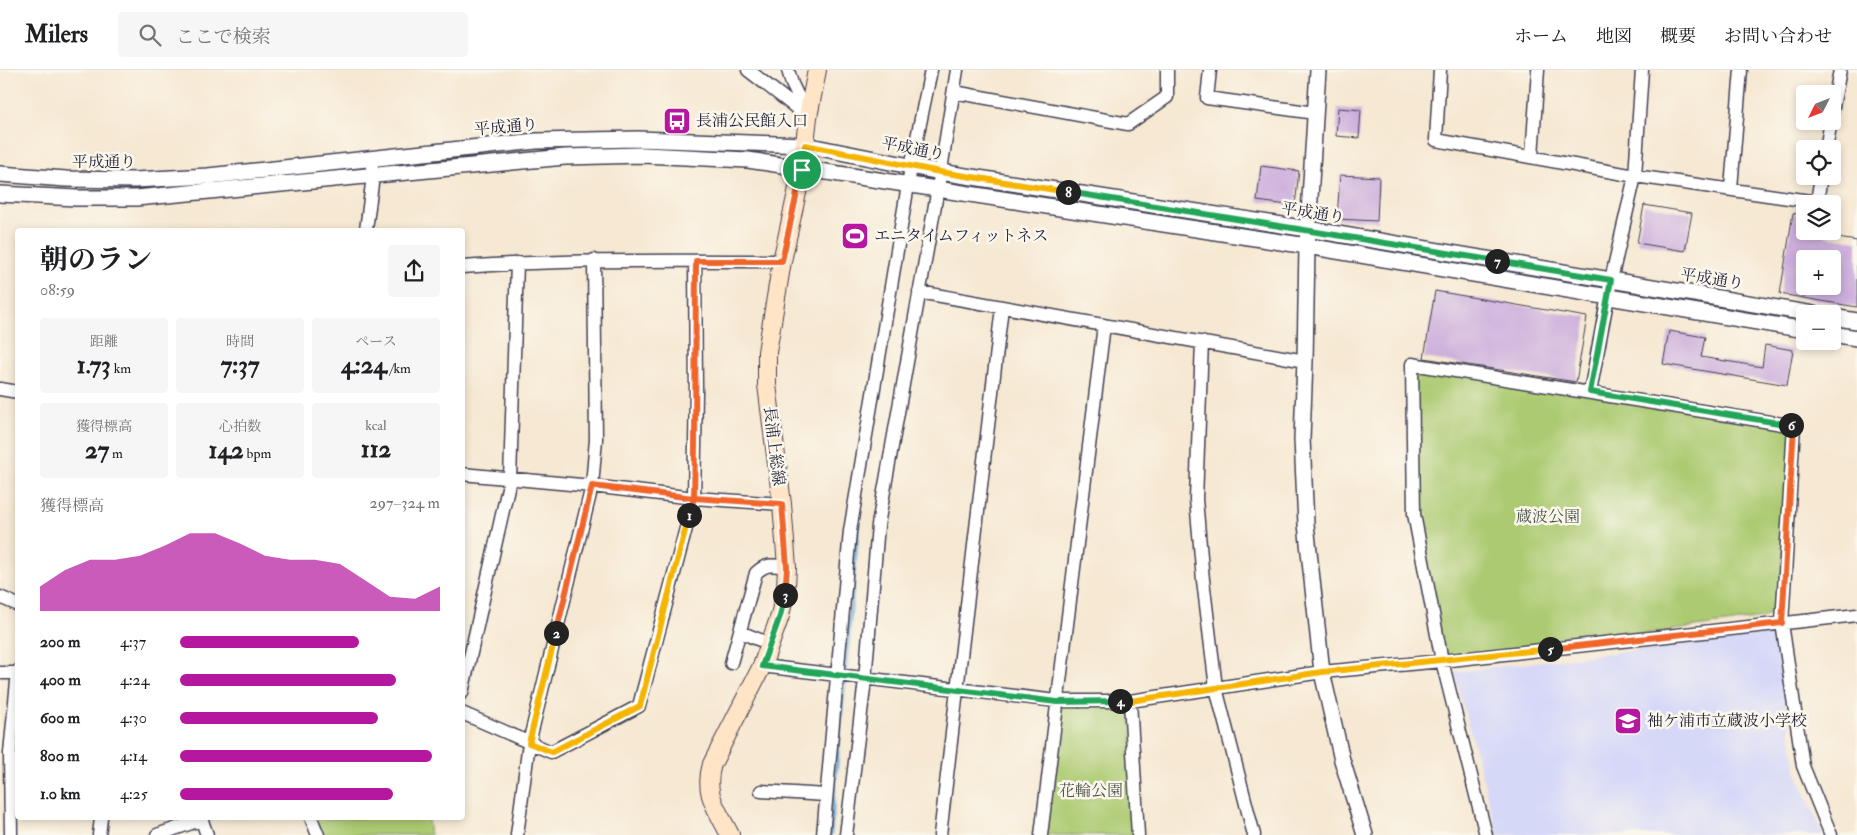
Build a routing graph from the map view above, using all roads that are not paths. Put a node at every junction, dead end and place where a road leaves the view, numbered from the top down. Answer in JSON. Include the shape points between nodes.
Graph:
{"nodes":[{"id":1,"x":748,"y":70,"type":"edge"},
{"id":2,"x":788,"y":70,"type":"edge"},
{"id":3,"x":817,"y":70,"type":"edge"},
{"id":4,"x":931,"y":70,"type":"edge"},
{"id":5,"x":957,"y":70,"type":"edge"},
{"id":6,"x":1167,"y":70,"type":"edge"},
{"id":7,"x":1210,"y":70,"type":"edge"},
{"id":8,"x":1318,"y":70,"type":"edge"},
{"id":9,"x":1440,"y":70,"type":"edge"},
{"id":10,"x":1538,"y":70,"type":"edge"},
{"id":11,"x":1642,"y":70,"type":"edge"},
{"id":12,"x":1741,"y":70,"type":"edge"},
{"id":13,"x":1840,"y":70,"type":"edge"},
{"id":14,"x":1837,"y":85,"type":"edge"},
{"id":15,"x":954,"y":92,"type":"junction"},
{"id":16,"x":1315,"y":113,"type":"junction"},
{"id":17,"x":808,"y":117,"type":"junction"},
{"id":18,"x":805,"y":145,"type":"junction"},
{"id":19,"x":1532,"y":156,"type":"junction"},
{"id":20,"x":372,"y":158,"type":"junction"},
{"id":21,"x":911,"y":167,"type":"junction"},
{"id":22,"x":802,"y":170,"type":"junction"},
{"id":23,"x":940,"y":172,"type":"junction"},
{"id":24,"x":0,"y":174,"type":"edge"},
{"id":25,"x":373,"y":176,"type":"junction"},
{"id":26,"x":1635,"y":176,"type":"junction"},
{"id":27,"x":909,"y":184,"type":"junction"},
{"id":28,"x":1820,"y":185,"type":"edge"},
{"id":29,"x":938,"y":188,"type":"junction"},
{"id":30,"x":1731,"y":188,"type":"junction"},
{"id":31,"x":0,"y":194,"type":"edge"},
{"id":32,"x":366,"y":228,"type":"edge"},
{"id":33,"x":1308,"y":230,"type":"junction"},
{"id":34,"x":1307,"y":246,"type":"junction"},
{"id":35,"x":594,"y":260,"type":"junction"},
{"id":36,"x":696,"y":261,"type":"junction"},
{"id":37,"x":782,"y":261,"type":"junction"},
{"id":38,"x":517,"y":263,"type":"junction"},
{"id":39,"x":465,"y":267,"type":"edge"},
{"id":40,"x":1611,"y":280,"type":"junction"},
{"id":41,"x":919,"y":292,"type":"junction"},
{"id":42,"x":1608,"y":296,"type":"junction"},
{"id":43,"x":1002,"y":307,"type":"junction"},
{"id":44,"x":1796,"y":311,"type":"edge"},
{"id":45,"x":1841,"y":318,"type":"edge"},
{"id":46,"x":1857,"y":321,"type":"edge"},
{"id":47,"x":1104,"y":325,"type":"junction"},
{"id":48,"x":1796,"y":328,"type":"edge"},
{"id":49,"x":1841,"y":335,"type":"edge"},
{"id":50,"x":1857,"y":338,"type":"edge"},
{"id":51,"x":1202,"y":342,"type":"junction"},
{"id":52,"x":1305,"y":361,"type":"junction"},
{"id":53,"x":0,"y":389,"type":"edge"},
{"id":54,"x":15,"y":392,"type":"edge"},
{"id":55,"x":1590,"y":392,"type":"junction"},
{"id":56,"x":465,"y":474,"type":"edge"},
{"id":57,"x":510,"y":479,"type":"junction"},
{"id":58,"x":592,"y":486,"type":"junction"},
{"id":59,"x":694,"y":498,"type":"junction"},
{"id":60,"x":782,"y":504,"type":"junction"},
{"id":61,"x":787,"y":567,"type":"junction"},
{"id":62,"x":0,"y":597,"type":"edge"},
{"id":63,"x":15,"y":604,"type":"edge"},
{"id":64,"x":1857,"y":615,"type":"edge"},
{"id":65,"x":1782,"y":623,"type":"junction"},
{"id":66,"x":740,"y":632,"type":"junction"},
{"id":67,"x":770,"y":644,"type":"junction"},
{"id":68,"x":1442,"y":660,"type":"junction"},
{"id":69,"x":731,"y":663,"type":"dead end"},
{"id":70,"x":762,"y":666,"type":"junction"},
{"id":71,"x":15,"y":672,"type":"edge"},
{"id":72,"x":1322,"y":672,"type":"junction"},
{"id":73,"x":0,"y":673,"type":"edge"},
{"id":74,"x":838,"y":676,"type":"junction"},
{"id":75,"x":465,"y":680,"type":"edge"},
{"id":76,"x":865,"y":680,"type":"junction"},
{"id":77,"x":1216,"y":688,"type":"junction"},
{"id":78,"x":957,"y":690,"type":"junction"},
{"id":79,"x":15,"y":695,"type":"edge"},
{"id":80,"x":1130,"y":701,"type":"junction"},
{"id":81,"x":1057,"y":702,"type":"junction"},
{"id":82,"x":465,"y":714,"type":"edge"},
{"id":83,"x":529,"y":743,"type":"junction"},
{"id":84,"x":761,"y":791,"type":"dead end"},
{"id":85,"x":826,"y":795,"type":"junction"},
{"id":86,"x":101,"y":820,"type":"edge"},
{"id":87,"x":197,"y":820,"type":"edge"},
{"id":88,"x":200,"y":820,"type":"edge"},
{"id":89,"x":311,"y":820,"type":"edge"},
{"id":90,"x":11,"y":835,"type":"edge"},
{"id":91,"x":99,"y":835,"type":"edge"},
{"id":92,"x":158,"y":835,"type":"edge"},
{"id":93,"x":207,"y":835,"type":"edge"},
{"id":94,"x":318,"y":835,"type":"edge"},
{"id":95,"x":517,"y":835,"type":"edge"},
{"id":96,"x":730,"y":835,"type":"edge"},
{"id":97,"x":823,"y":835,"type":"edge"},
{"id":98,"x":846,"y":835,"type":"edge"},
{"id":99,"x":940,"y":835,"type":"edge"},
{"id":100,"x":1041,"y":835,"type":"edge"},
{"id":101,"x":1138,"y":835,"type":"edge"},
{"id":102,"x":1254,"y":835,"type":"edge"},
{"id":103,"x":1365,"y":835,"type":"edge"},
{"id":104,"x":1486,"y":835,"type":"edge"},
{"id":105,"x":1831,"y":835,"type":"edge"}],
"edges":[{"from":1,"to":17,"type":"street"},
{"from":2,"to":17,"type":"street"},
{"from":3,"to":17,"type":"main road","name":"長浦上総線"},
{"from":4,"to":21,"type":"street"},
{"from":5,"to":15,"type":"street"},
{"from":6,"to":15,"type":"street","via":[[1167,97],[1128,124]]},
{"from":7,"to":16,"type":"street","via":[[1207,98]]},
{"from":8,"to":16,"type":"street"},
{"from":9,"to":19,"type":"street","via":[[1436,140]]},
{"from":10,"to":19,"type":"street"},
{"from":11,"to":26,"type":"street"},
{"from":12,"to":30,"type":"street"},
{"from":13,"to":14,"type":"street"},
{"from":15,"to":23,"type":"street"},
{"from":16,"to":33,"type":"street"},
{"from":17,"to":18,"type":"main road","name":"長浦上総線"},
{"from":18,"to":20,"type":"street","name":"平成通り","via":[[638,138],[536,141]]},
{"from":18,"to":21,"type":"street","name":"平成通り"},
{"from":18,"to":22,"type":"main road","name":"長浦上総線"},
{"from":19,"to":26,"type":"street"},
{"from":20,"to":24,"type":"street","name":"平成通り","via":[[208,176],[135,180],[66,180]]},
{"from":20,"to":25,"type":"street"},
{"from":21,"to":23,"type":"street","name":"平成通り"},
{"from":21,"to":27,"type":"street"},
{"from":22,"to":25,"type":"street","name":"平成通り","via":[[748,160],[643,155],[519,160]]},
{"from":22,"to":27,"type":"street","name":"平成通り"},
{"from":22,"to":37,"type":"main road","name":"長浦上総線"},
{"from":23,"to":29,"type":"street"},
{"from":23,"to":33,"type":"street","name":"平成通り"},
{"from":25,"to":31,"type":"street","name":"平成通り","via":[[136,198]]},
{"from":25,"to":32,"type":"street"},
{"from":26,"to":30,"type":"street"},
{"from":26,"to":40,"type":"street"},
{"from":27,"to":29,"type":"street","name":"平成通り"},
{"from":27,"to":74,"type":"street","via":[[850,530]]},
{"from":28,"to":30,"type":"street","via":[[1817,202]]},
{"from":29,"to":34,"type":"street","name":"平成通り"},
{"from":29,"to":41,"type":"street"},
{"from":33,"to":34,"type":"street"},
{"from":33,"to":40,"type":"street","name":"平成通り"},
{"from":34,"to":42,"type":"street","name":"平成通り"},
{"from":34,"to":52,"type":"street"},
{"from":35,"to":36,"type":"street"},
{"from":35,"to":38,"type":"street"},
{"from":35,"to":58,"type":"street","via":[[596,439]]},
{"from":36,"to":37,"type":"street"},
{"from":36,"to":59,"type":"street"},
{"from":37,"to":60,"type":"main road","name":"長浦上総線","via":[[767,352],[767,385]]},
{"from":38,"to":39,"type":"street"},
{"from":38,"to":57,"type":"street"},
{"from":40,"to":42,"type":"street"},
{"from":40,"to":44,"type":"street","name":"平成通り"},
{"from":41,"to":43,"type":"street"},
{"from":41,"to":76,"type":"street","via":[[878,525]]},
{"from":42,"to":48,"type":"street","name":"平成通り"},
{"from":42,"to":55,"type":"street"},
{"from":43,"to":47,"type":"street"},
{"from":43,"to":78,"type":"street"},
{"from":45,"to":46,"type":"street"},
{"from":47,"to":51,"type":"street"},
{"from":47,"to":81,"type":"street"},
{"from":49,"to":50,"type":"street"},
{"from":51,"to":52,"type":"street"},
{"from":51,"to":77,"type":"street","via":[[1196,499]]},
{"from":52,"to":72,"type":"street","via":[[1302,439],[1306,524]]},
{"from":53,"to":54,"type":"street"},
{"from":55,"to":65,"type":"street","via":[[1794,426]]},
{"from":55,"to":68,"type":"street","via":[[1412,364],[1414,514]]},
{"from":56,"to":57,"type":"street"},
{"from":57,"to":58,"type":"street"},
{"from":57,"to":75,"type":"street"},
{"from":58,"to":59,"type":"street"},
{"from":58,"to":83,"type":"street"},
{"from":59,"to":60,"type":"street"},
{"from":59,"to":83,"type":"street","via":[[640,706],[552,752]]},
{"from":60,"to":61,"type":"main road","name":"長浦上総線"},
{"from":61,"to":66,"type":"street","via":[[763,566],[756,574]]},
{"from":61,"to":67,"type":"main road","name":"長浦上総線","via":[[780,616]]},
{"from":62,"to":63,"type":"street"},
{"from":64,"to":65,"type":"street"},
{"from":65,"to":68,"type":"street"},
{"from":65,"to":105,"type":"street","via":[[1803,766]]},
{"from":66,"to":67,"type":"street"},
{"from":66,"to":69,"type":"street"},
{"from":67,"to":70,"type":"main road","name":"長浦上総線"},
{"from":68,"to":72,"type":"street"},
{"from":68,"to":104,"type":"street"},
{"from":70,"to":74,"type":"street"},
{"from":70,"to":96,"type":"main road","name":"長浦上総線","via":[[708,777],[708,791]]},
{"from":71,"to":73,"type":"street"},
{"from":72,"to":77,"type":"street"},
{"from":72,"to":103,"type":"street","via":[[1342,760]]},
{"from":74,"to":76,"type":"street"},
{"from":74,"to":85,"type":"street"},
{"from":76,"to":78,"type":"street"},
{"from":76,"to":98,"type":"street"},
{"from":77,"to":80,"type":"street"},
{"from":77,"to":102,"type":"street"},
{"from":78,"to":81,"type":"street"},
{"from":78,"to":99,"type":"street"},
{"from":79,"to":90,"type":"street","via":[[10,753]]},
{"from":80,"to":81,"type":"street"},
{"from":80,"to":101,"type":"street"},
{"from":81,"to":100,"type":"street"},
{"from":82,"to":83,"type":"street"},
{"from":83,"to":95,"type":"street"},
{"from":84,"to":85,"type":"street"},
{"from":85,"to":97,"type":"street"},
{"from":86,"to":91,"type":"street"},
{"from":87,"to":92,"type":"street"},
{"from":88,"to":93,"type":"street"},
{"from":89,"to":94,"type":"street"}]}
